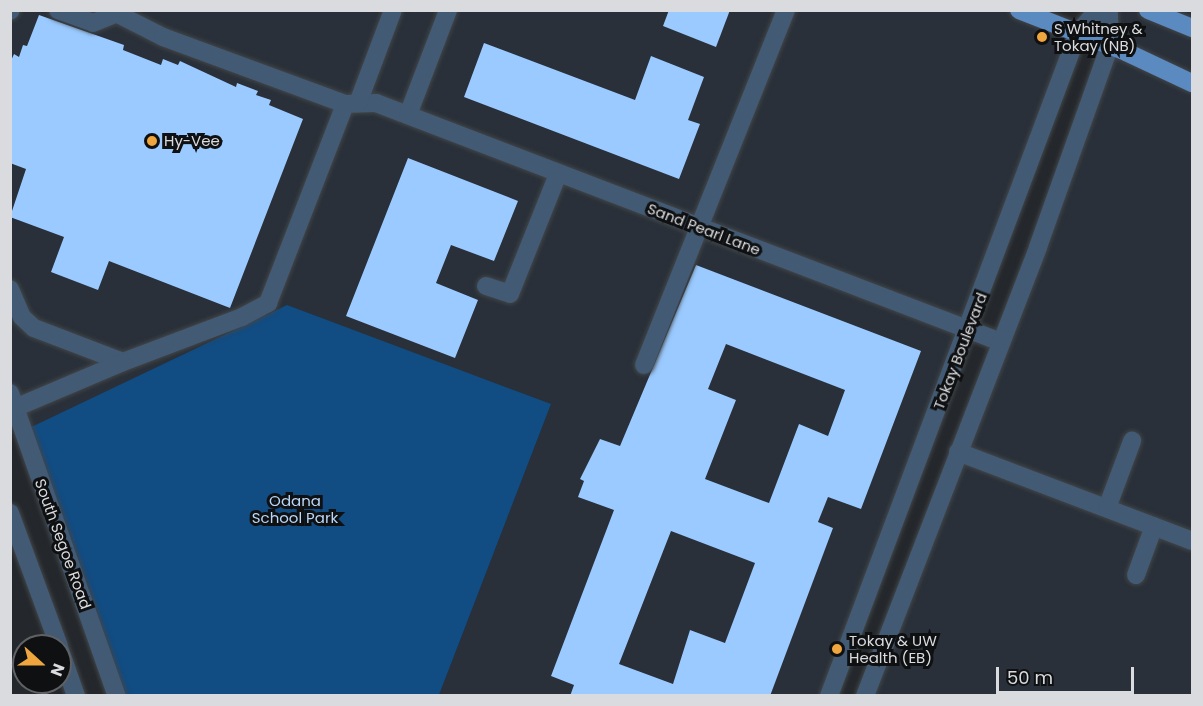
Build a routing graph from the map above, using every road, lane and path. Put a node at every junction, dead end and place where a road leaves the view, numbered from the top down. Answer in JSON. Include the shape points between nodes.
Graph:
{"nodes":[{"id":1,"x":58,"y":10,"type":"edge"},
{"id":2,"x":393,"y":10,"type":"edge"},
{"id":3,"x":448,"y":10,"type":"edge"},
{"id":4,"x":786,"y":10,"type":"edge"},
{"id":5,"x":1018,"y":10,"type":"edge"},
{"id":6,"x":1097,"y":10,"type":"edge"},
{"id":7,"x":1109,"y":10,"type":"edge"},
{"id":8,"x":1148,"y":10,"type":"edge"},
{"id":9,"x":111,"y":13,"type":"edge"},
{"id":10,"x":1192,"y":28,"type":"edge"},
{"id":11,"x":1078,"y":33,"type":"junction"},
{"id":12,"x":1110,"y":45,"type":"junction"},
{"id":13,"x":1192,"y":83,"type":"edge"},
{"id":14,"x":352,"y":104,"type":"junction"},
{"id":15,"x":408,"y":115,"type":"junction"},
{"id":16,"x":558,"y":174,"type":"junction"},
{"id":17,"x":700,"y":227,"type":"junction"},
{"id":18,"x":486,"y":286,"type":"dead end"},
{"id":19,"x":10,"y":289,"type":"edge"},
{"id":20,"x":967,"y":330,"type":"junction"},
{"id":21,"x":1000,"y":342,"type":"junction"},
{"id":22,"x":123,"y":362,"type":"junction"},
{"id":23,"x":644,"y":365,"type":"dead end"},
{"id":24,"x":12,"y":403,"type":"edge"},
{"id":25,"x":1132,"y":441,"type":"dead end"},
{"id":26,"x":958,"y":452,"type":"junction"},
{"id":27,"x":1107,"y":508,"type":"junction"},
{"id":28,"x":10,"y":513,"type":"edge"},
{"id":29,"x":1154,"y":526,"type":"junction"},
{"id":30,"x":1192,"y":541,"type":"edge"},
{"id":31,"x":1136,"y":575,"type":"dead end"},
{"id":32,"x":54,"y":634,"type":"edge"},
{"id":33,"x":117,"y":696,"type":"edge"},
{"id":34,"x":829,"y":696,"type":"edge"},
{"id":35,"x":865,"y":696,"type":"edge"}],
"edges":[{"from":1,"to":9,"type":"street","via":[[93,23]]},
{"from":2,"to":14,"type":"street"},
{"from":3,"to":15,"type":"street"},
{"from":4,"to":17,"type":"street"},
{"from":5,"to":11,"type":"main road"},
{"from":6,"to":11,"type":"street","name":"Tokay Boulevard"},
{"from":7,"to":12,"type":"street"},
{"from":8,"to":10,"type":"main road"},
{"from":9,"to":14,"type":"street","name":"Sand Pearl Lane"},
{"from":11,"to":12,"type":"main road"},
{"from":11,"to":20,"type":"street","name":"Tokay Boulevard"},
{"from":12,"to":13,"type":"main road"},
{"from":12,"to":21,"type":"street"},
{"from":14,"to":15,"type":"street","name":"Sand Pearl Lane","via":[[376,103]]},
{"from":14,"to":22,"type":"street","via":[[267,303],[242,317]]},
{"from":15,"to":16,"type":"street","name":"Sand Pearl Lane"},
{"from":16,"to":17,"type":"street","name":"Sand Pearl Lane"},
{"from":16,"to":18,"type":"street","via":[[510,294]]},
{"from":17,"to":20,"type":"street","name":"Sand Pearl Lane"},
{"from":17,"to":23,"type":"street"},
{"from":19,"to":22,"type":"street","via":[[22,317],[34,328]]},
{"from":20,"to":21,"type":"street","name":"Sand Pearl Lane"},
{"from":20,"to":34,"type":"street","name":"Tokay Boulevard"},
{"from":21,"to":26,"type":"street"},
{"from":22,"to":24,"type":"street"},
{"from":24,"to":33,"type":"street","name":"South Segoe Road"},
{"from":25,"to":27,"type":"street"},
{"from":26,"to":27,"type":"street"},
{"from":26,"to":35,"type":"street"},
{"from":27,"to":29,"type":"street"},
{"from":28,"to":32,"type":"street"},
{"from":29,"to":30,"type":"street"},
{"from":29,"to":31,"type":"street"}]}
